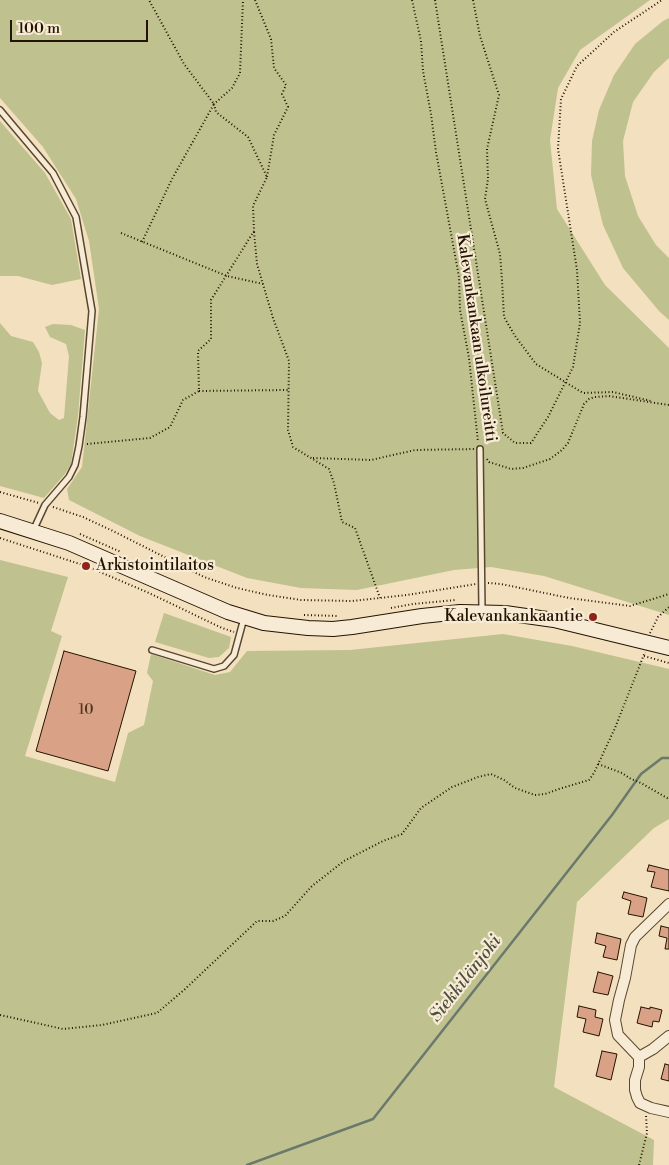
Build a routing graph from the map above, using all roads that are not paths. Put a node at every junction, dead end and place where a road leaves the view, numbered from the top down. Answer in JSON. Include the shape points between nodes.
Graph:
{"nodes":[{"id":1,"x":0,"y":110,"type":"edge"},
{"id":2,"x":480,"y":449,"type":"road end"},
{"id":3,"x":0,"y":521,"type":"edge"},
{"id":4,"x":33,"y":531,"type":"junction"},
{"id":5,"x":482,"y":613,"type":"junction"},
{"id":6,"x":244,"y":617,"type":"junction"},
{"id":7,"x":669,"y":648,"type":"edge"},
{"id":8,"x":152,"y":650,"type":"dead end"},
{"id":9,"x":669,"y":904,"type":"edge"},
{"id":10,"x":669,"y":1036,"type":"edge"},
{"id":11,"x":638,"y":1057,"type":"junction"},
{"id":12,"x":669,"y":1112,"type":"edge"}],
"edges":[{"from":1,"to":4,"type":"lane","via":[[53,173],[76,217],[92,311],[75,465],[45,505]]},
{"from":2,"to":5,"type":"lane"},
{"from":3,"to":4,"type":"street"},
{"from":4,"to":6,"type":"street"},
{"from":5,"to":6,"type":"street","via":[[422,616],[333,629],[285,626]]},
{"from":5,"to":7,"type":"street","via":[[554,620],[646,649]]},
{"from":6,"to":8,"type":"lane","via":[[234,654],[224,666],[214,668]]},
{"from":9,"to":11,"type":"street","via":[[631,945],[615,1020],[618,1035]]},
{"from":10,"to":11,"type":"street","via":[[653,1050]]},
{"from":11,"to":12,"type":"street","via":[[637,1098],[651,1108]]}]}
